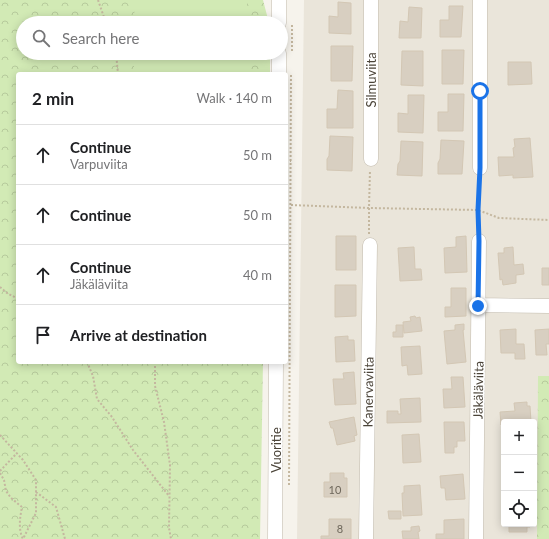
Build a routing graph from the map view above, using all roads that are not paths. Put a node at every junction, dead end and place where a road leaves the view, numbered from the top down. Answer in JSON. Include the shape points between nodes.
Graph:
{"nodes":[{"id":1,"x":279,"y":0,"type":"edge"},
{"id":2,"x":371,"y":0,"type":"edge"},
{"id":3,"x":480,"y":0,"type":"edge"},
{"id":4,"x":283,"y":16,"type":"edge"},
{"id":5,"x":285,"y":60,"type":"edge"},
{"id":6,"x":285,"y":71,"type":"edge"},
{"id":7,"x":371,"y":159,"type":"road end"},
{"id":8,"x":480,"y":168,"type":"road end"},
{"id":9,"x":479,"y":241,"type":"road end"},
{"id":10,"x":370,"y":245,"type":"road end"},
{"id":11,"x":478,"y":306,"type":"junction"},
{"id":12,"x":549,"y":306,"type":"edge"},
{"id":13,"x":276,"y":364,"type":"edge"},
{"id":14,"x":275,"y":539,"type":"edge"},
{"id":15,"x":366,"y":539,"type":"edge"},
{"id":16,"x":476,"y":539,"type":"edge"}],
"edges":[{"from":1,"to":4,"type":"street"},
{"from":2,"to":7,"type":"street","name":"Silmuviita"},
{"from":3,"to":8,"type":"street"},
{"from":5,"to":6,"type":"street"},
{"from":9,"to":11,"type":"street","name":"Jäkäläviita"},
{"from":10,"to":15,"type":"street","name":"Kanervaviita"},
{"from":11,"to":12,"type":"street"},
{"from":11,"to":16,"type":"street","name":"Jäkäläviita"},
{"from":13,"to":14,"type":"street","name":"Vuoritie"}]}
